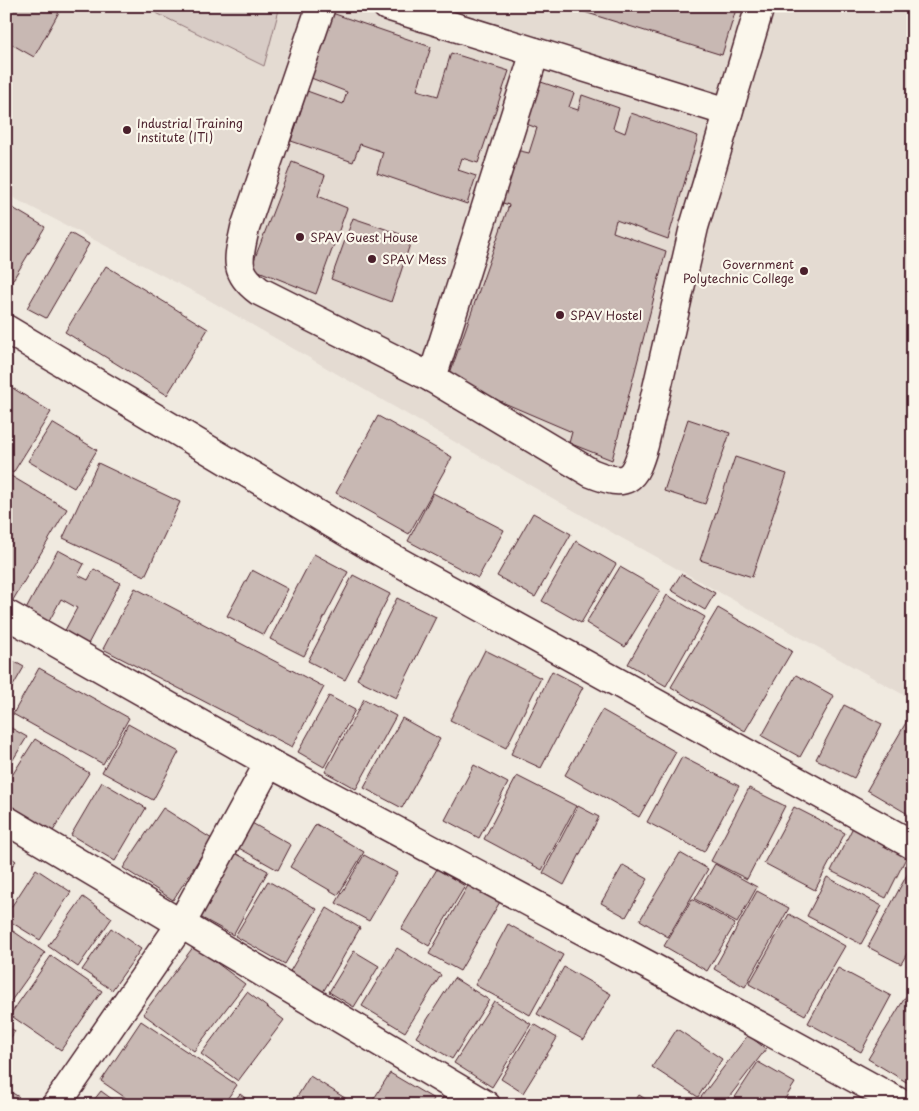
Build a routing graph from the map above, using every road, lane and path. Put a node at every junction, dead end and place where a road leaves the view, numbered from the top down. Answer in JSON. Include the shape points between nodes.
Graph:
{"nodes":[{"id":1,"x":321,"y":6,"type":"edge"},
{"id":2,"x":387,"y":6,"type":"edge"},
{"id":3,"x":760,"y":6,"type":"edge"},
{"id":4,"x":535,"y":52,"type":"junction"},
{"id":5,"x":728,"y":112,"type":"junction"},
{"id":6,"x":6,"y":329,"type":"edge"},
{"id":7,"x":432,"y":378,"type":"junction"},
{"id":8,"x":6,"y":614,"type":"edge"},
{"id":9,"x":269,"y":763,"type":"junction"},
{"id":10,"x":6,"y":820,"type":"edge"},
{"id":11,"x":913,"y":845,"type":"edge"},
{"id":12,"x":181,"y":924,"type":"junction"},
{"id":13,"x":56,"y":1105,"type":"edge"},
{"id":14,"x":486,"y":1105,"type":"edge"},
{"id":15,"x":904,"y":1105,"type":"edge"}],
"edges":[{"from":1,"to":7,"type":"street","via":[[245,228],[239,257],[241,271],[259,291]]},
{"from":2,"to":4,"type":"street"},
{"from":3,"to":5,"type":"street"},
{"from":4,"to":5,"type":"street"},
{"from":4,"to":7,"type":"street"},
{"from":5,"to":7,"type":"street","via":[[694,227],[644,445],[633,474],[626,479],[614,480],[591,472]]},
{"from":6,"to":11,"type":"street","via":[[370,546]]},
{"from":8,"to":9,"type":"street"},
{"from":9,"to":12,"type":"street"},
{"from":9,"to":15,"type":"street"},
{"from":10,"to":12,"type":"street"},
{"from":12,"to":13,"type":"street"},
{"from":12,"to":14,"type":"street"}]}
